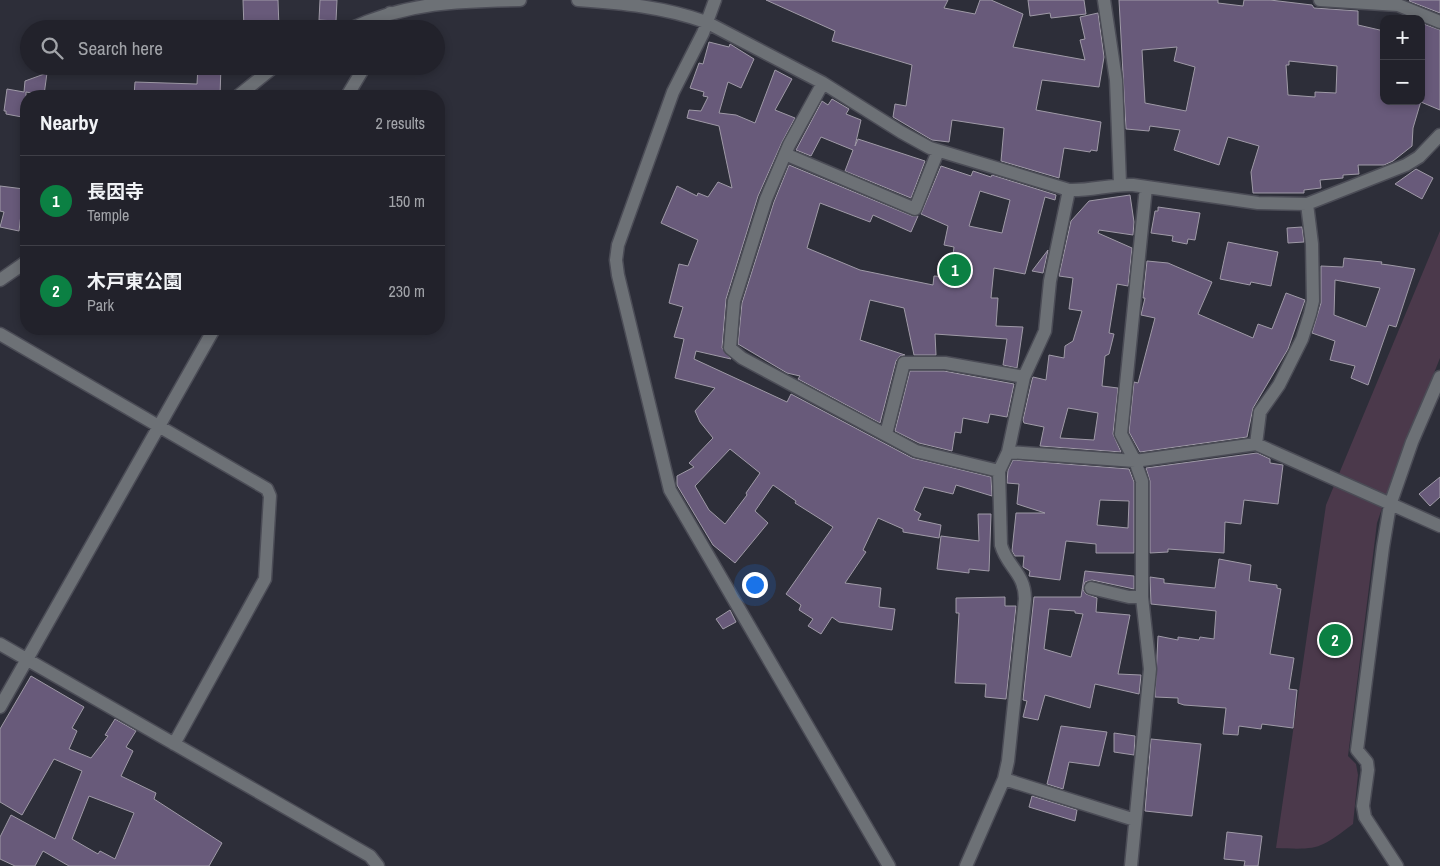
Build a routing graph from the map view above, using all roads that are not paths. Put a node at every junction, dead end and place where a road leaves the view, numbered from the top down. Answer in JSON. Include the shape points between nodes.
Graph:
{"nodes":[{"id":1,"x":520,"y":0,"type":"edge"},
{"id":2,"x":578,"y":0,"type":"edge"},
{"id":3,"x":715,"y":0,"type":"edge"},
{"id":4,"x":1104,"y":0,"type":"edge"},
{"id":5,"x":1320,"y":0,"type":"edge"},
{"id":6,"x":390,"y":13,"type":"junction"},
{"id":7,"x":372,"y":20,"type":"edge"},
{"id":8,"x":388,"y":20,"type":"edge"},
{"id":9,"x":706,"y":22,"type":"junction"},
{"id":10,"x":1440,"y":22,"type":"edge"},
{"id":11,"x":264,"y":75,"type":"edge"},
{"id":12,"x":360,"y":75,"type":"edge"},
{"id":13,"x":823,"y":82,"type":"junction"},
{"id":14,"x":245,"y":90,"type":"edge"},
{"id":15,"x":351,"y":90,"type":"edge"},
{"id":16,"x":1440,"y":135,"type":"edge"},
{"id":17,"x":938,"y":151,"type":"junction"},
{"id":18,"x":785,"y":154,"type":"junction"},
{"id":19,"x":1120,"y":184,"type":"junction"},
{"id":20,"x":1146,"y":187,"type":"junction"},
{"id":21,"x":1069,"y":190,"type":"junction"},
{"id":22,"x":1307,"y":204,"type":"junction"},
{"id":23,"x":20,"y":266,"type":"edge"},
{"id":24,"x":0,"y":280,"type":"edge"},
{"id":25,"x":211,"y":335,"type":"edge"},
{"id":26,"x":1,"y":338,"type":"edge"},
{"id":27,"x":1024,"y":377,"type":"junction"},
{"id":28,"x":1440,"y":377,"type":"edge"},
{"id":29,"x":160,"y":426,"type":"junction"},
{"id":30,"x":886,"y":434,"type":"junction"},
{"id":31,"x":1256,"y":444,"type":"junction"},
{"id":32,"x":1008,"y":452,"type":"junction"},
{"id":33,"x":1135,"y":461,"type":"junction"},
{"id":34,"x":999,"y":471,"type":"junction"},
{"id":35,"x":1390,"y":505,"type":"junction"},
{"id":36,"x":1440,"y":526,"type":"edge"},
{"id":37,"x":1091,"y":588,"type":"dead end"},
{"id":38,"x":1142,"y":597,"type":"junction"},
{"id":39,"x":0,"y":644,"type":"edge"},
{"id":40,"x":27,"y":660,"type":"junction"},
{"id":41,"x":0,"y":707,"type":"edge"},
{"id":42,"x":174,"y":744,"type":"junction"},
{"id":43,"x":1004,"y":779,"type":"junction"},
{"id":44,"x":1135,"y":820,"type":"junction"},
{"id":45,"x":378,"y":866,"type":"edge"},
{"id":46,"x":889,"y":866,"type":"edge"},
{"id":47,"x":966,"y":866,"type":"edge"},
{"id":48,"x":1131,"y":866,"type":"edge"},
{"id":49,"x":1397,"y":866,"type":"edge"}],
"edges":[{"from":1,"to":6,"type":"street","via":[[448,1]]},
{"from":2,"to":9,"type":"street","via":[[640,6]]},
{"from":3,"to":9,"type":"street"},
{"from":4,"to":19,"type":"street","via":[[1116,80]]},
{"from":5,"to":10,"type":"street","via":[[1398,5]]},
{"from":6,"to":7,"type":"street"},
{"from":6,"to":8,"type":"street"},
{"from":9,"to":13,"type":"street"},
{"from":9,"to":46,"type":"street","via":[[674,92],[618,245],[618,275],[670,490]]},
{"from":11,"to":14,"type":"street"},
{"from":12,"to":15,"type":"street"},
{"from":13,"to":17,"type":"street","via":[[916,142]]},
{"from":13,"to":18,"type":"street"},
{"from":16,"to":22,"type":"street","via":[[1420,157],[1406,165]]},
{"from":17,"to":18,"type":"street","via":[[915,208]]},
{"from":17,"to":21,"type":"street"},
{"from":18,"to":30,"type":"street","via":[[755,230],[734,301],[730,348],[742,358]]},
{"from":19,"to":20,"type":"street"},
{"from":19,"to":21,"type":"street","via":[[1088,191]]},
{"from":20,"to":22,"type":"street","via":[[1258,203]]},
{"from":20,"to":33,"type":"street","via":[[1121,434]]},
{"from":21,"to":27,"type":"street","via":[[1050,281],[1045,331]]},
{"from":22,"to":31,"type":"street","via":[[1312,244],[1313,302],[1302,339],[1260,412]]},
{"from":23,"to":24,"type":"street"},
{"from":25,"to":29,"type":"street"},
{"from":26,"to":29,"type":"street"},
{"from":27,"to":30,"type":"street","via":[[944,362],[904,363]]},
{"from":27,"to":32,"type":"street"},
{"from":28,"to":35,"type":"street"},
{"from":29,"to":40,"type":"street"},
{"from":29,"to":42,"type":"street","via":[[262,484],[270,496],[264,579]]},
{"from":30,"to":34,"type":"street","via":[[916,451]]},
{"from":31,"to":33,"type":"street"},
{"from":31,"to":35,"type":"street"},
{"from":32,"to":33,"type":"street"},
{"from":32,"to":34,"type":"street"},
{"from":33,"to":38,"type":"street","via":[[1142,481]]},
{"from":34,"to":43,"type":"street","via":[[1001,545],[1004,555],[1024,582],[1025,599]]},
{"from":35,"to":36,"type":"street"},
{"from":35,"to":49,"type":"street","via":[[1356,750],[1367,762],[1365,817]]},
{"from":37,"to":38,"type":"street"},
{"from":38,"to":44,"type":"street","via":[[1150,669]]},
{"from":39,"to":40,"type":"street"},
{"from":40,"to":41,"type":"street"},
{"from":40,"to":42,"type":"street"},
{"from":42,"to":45,"type":"street","via":[[370,856]]},
{"from":43,"to":44,"type":"street"},
{"from":43,"to":47,"type":"street"},
{"from":44,"to":48,"type":"street"}]}
